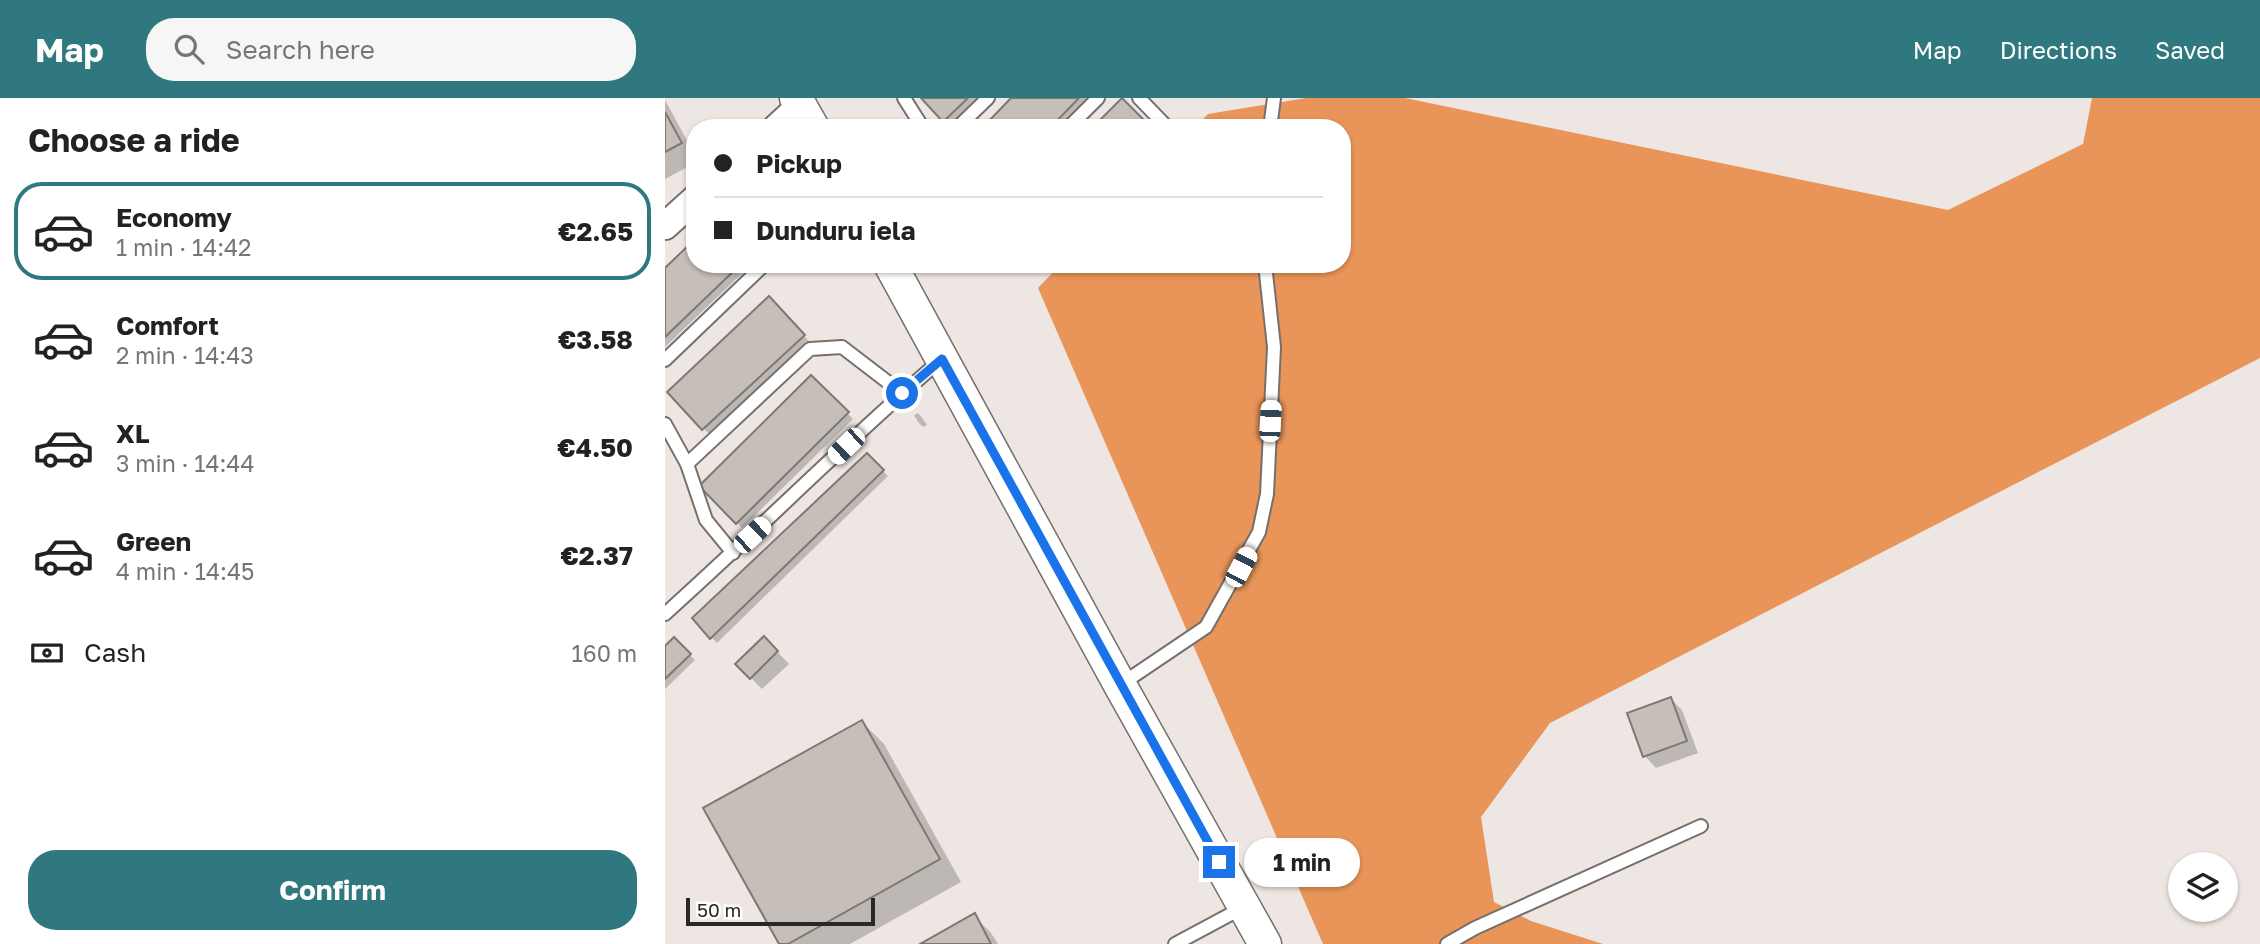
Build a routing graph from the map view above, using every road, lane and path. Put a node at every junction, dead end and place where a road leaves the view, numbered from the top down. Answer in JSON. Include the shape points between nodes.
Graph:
{"nodes":[{"id":1,"x":904,"y":98,"type":"edge"},
{"id":2,"x":988,"y":98,"type":"edge"},
{"id":3,"x":1098,"y":98,"type":"edge"},
{"id":4,"x":1274,"y":98,"type":"edge"},
{"id":5,"x":1145,"y":101,"type":"edge"},
{"id":6,"x":917,"y":119,"type":"edge"},
{"id":7,"x":966,"y":119,"type":"edge"},
{"id":8,"x":1077,"y":119,"type":"edge"},
{"id":9,"x":1160,"y":119,"type":"edge"},
{"id":10,"x":1272,"y":119,"type":"edge"},
{"id":11,"x":686,"y":208,"type":"edge"},
{"id":12,"x":665,"y":226,"type":"edge"},
{"id":13,"x":756,"y":273,"type":"edge"},
{"id":14,"x":895,"y":273,"type":"edge"},
{"id":15,"x":1266,"y":273,"type":"edge"},
{"id":16,"x":942,"y":359,"type":"junction"},
{"id":17,"x":665,"y":360,"type":"edge"},
{"id":18,"x":902,"y":393,"type":"junction"},
{"id":19,"x":665,"y":424,"type":"edge"},
{"id":20,"x":687,"y":464,"type":"junction"},
{"id":21,"x":733,"y":553,"type":"junction"},
{"id":22,"x":665,"y":614,"type":"edge"},
{"id":23,"x":1120,"y":685,"type":"junction"},
{"id":24,"x":1701,"y":826,"type":"dead end"},
{"id":25,"x":1244,"y":907,"type":"junction"},
{"id":26,"x":1175,"y":944,"type":"edge"},
{"id":27,"x":1265,"y":944,"type":"edge"},
{"id":28,"x":1447,"y":944,"type":"edge"}],
"edges":[{"from":1,"to":6,"type":"lane"},
{"from":2,"to":7,"type":"lane"},
{"from":3,"to":8,"type":"lane"},
{"from":4,"to":10,"type":"lane"},
{"from":5,"to":9,"type":"lane"},
{"from":11,"to":12,"type":"street"},
{"from":13,"to":17,"type":"lane"},
{"from":14,"to":16,"type":"street"},
{"from":15,"to":23,"type":"lane","via":[[1274,347],[1267,494],[1259,532],[1206,627]]},
{"from":16,"to":18,"type":"lane"},
{"from":16,"to":23,"type":"street"},
{"from":18,"to":20,"type":"lane","via":[[842,348],[810,349]]},
{"from":18,"to":21,"type":"lane"},
{"from":19,"to":20,"type":"lane"},
{"from":20,"to":21,"type":"lane","via":[[706,520]]},
{"from":21,"to":22,"type":"lane"},
{"from":23,"to":25,"type":"street"},
{"from":24,"to":28,"type":"lane"},
{"from":25,"to":26,"type":"lane"},
{"from":25,"to":27,"type":"street"}]}
